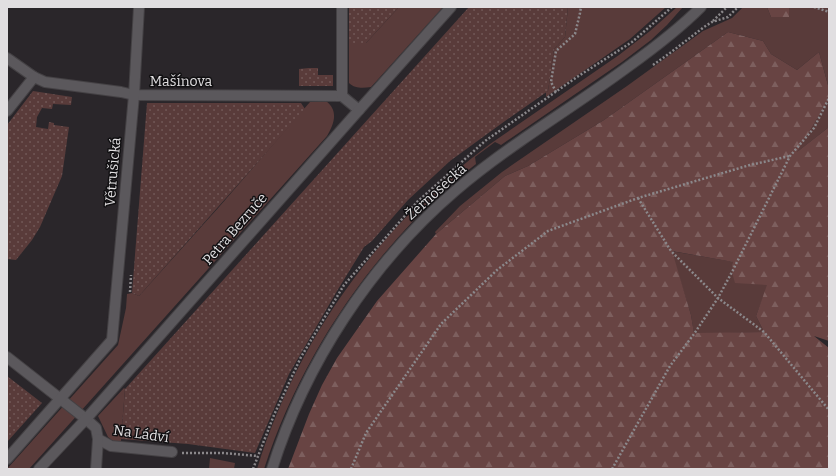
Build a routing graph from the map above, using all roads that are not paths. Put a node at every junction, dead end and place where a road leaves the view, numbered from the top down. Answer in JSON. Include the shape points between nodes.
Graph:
{"nodes":[{"id":1,"x":139,"y":7,"type":"edge"},
{"id":2,"x":342,"y":7,"type":"edge"},
{"id":3,"x":451,"y":7,"type":"edge"},
{"id":4,"x":701,"y":7,"type":"edge"},
{"id":5,"x":7,"y":58,"type":"edge"},
{"id":6,"x":34,"y":77,"type":"junction"},
{"id":7,"x":134,"y":95,"type":"junction"},
{"id":8,"x":342,"y":96,"type":"junction"},
{"id":9,"x":359,"y":110,"type":"junction"},
{"id":10,"x":7,"y":111,"type":"edge"},
{"id":11,"x":7,"y":357,"type":"edge"},
{"id":12,"x":61,"y":399,"type":"junction"},
{"id":13,"x":86,"y":419,"type":"junction"},
{"id":14,"x":98,"y":439,"type":"junction"},
{"id":15,"x":172,"y":452,"type":"road end"},
{"id":16,"x":7,"y":459,"type":"edge"},
{"id":17,"x":40,"y":469,"type":"edge"},
{"id":18,"x":96,"y":469,"type":"edge"},
{"id":19,"x":272,"y":469,"type":"edge"}],
"edges":[{"from":1,"to":7,"type":"street","name":"Větrušická"},
{"from":2,"to":8,"type":"street"},
{"from":3,"to":9,"type":"street","name":"Petra Bezruče"},
{"from":4,"to":19,"type":"street","name":"Žernosecká","via":[[661,43],[497,158],[428,216],[359,296],[339,326],[316,365],[289,421]]},
{"from":5,"to":6,"type":"street","name":"Mašínova"},
{"from":6,"to":7,"type":"street","name":"Mašínova","via":[[45,82]]},
{"from":6,"to":10,"type":"street"},
{"from":7,"to":8,"type":"street","name":"Mašínova"},
{"from":7,"to":12,"type":"street","name":"Větrušická","via":[[112,340]]},
{"from":8,"to":9,"type":"street"},
{"from":9,"to":13,"type":"street","name":"Petra Bezruče"},
{"from":11,"to":12,"type":"street","name":"Na Ládví"},
{"from":12,"to":13,"type":"street","name":"Na Ládví"},
{"from":12,"to":16,"type":"street"},
{"from":13,"to":14,"type":"street","name":"Na Ládví","via":[[96,428]]},
{"from":13,"to":17,"type":"street","name":"Petra Bezruče"},
{"from":14,"to":15,"type":"street","name":"Na Ládví","via":[[111,446]]},
{"from":14,"to":18,"type":"street"}]}
